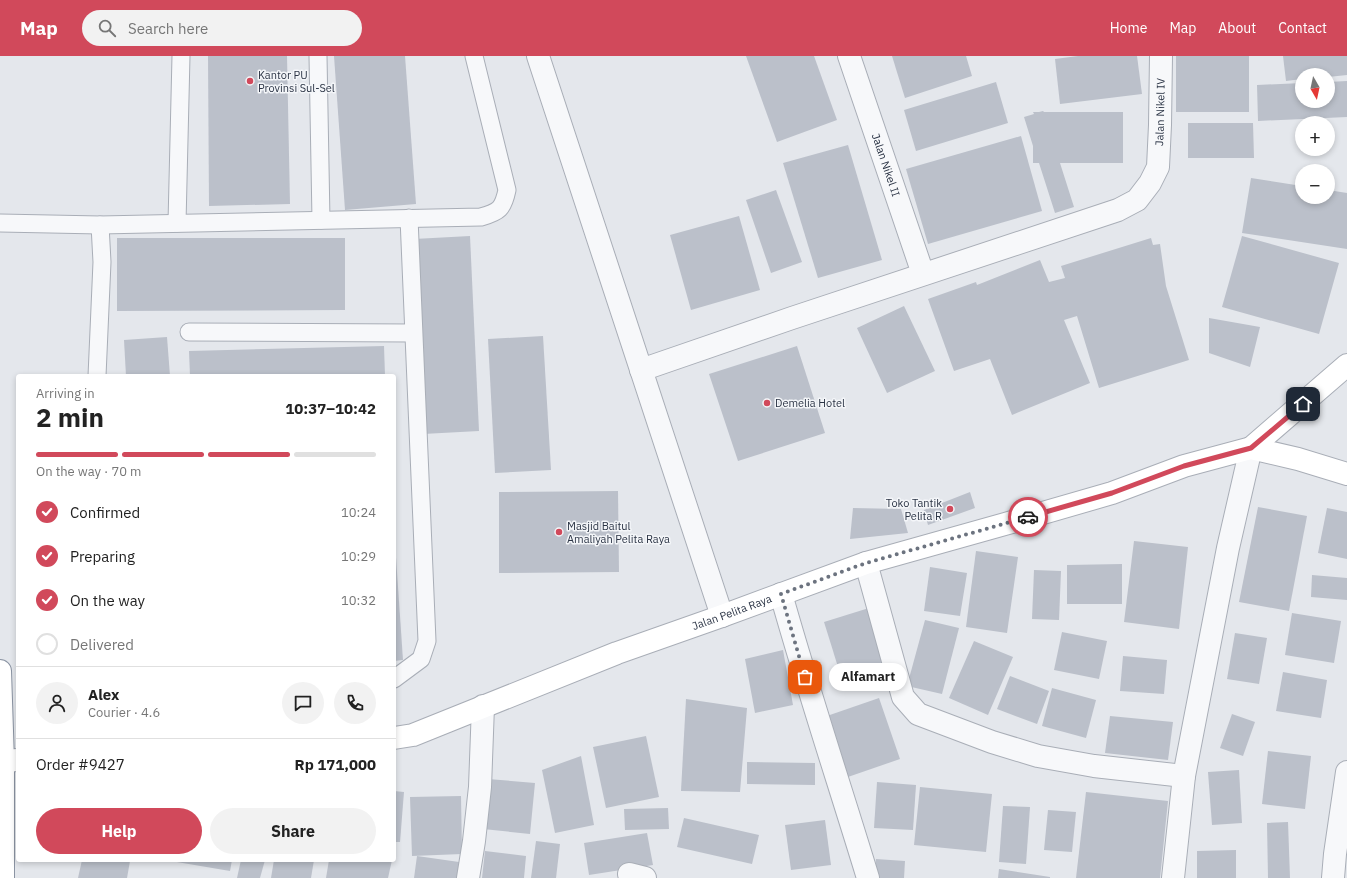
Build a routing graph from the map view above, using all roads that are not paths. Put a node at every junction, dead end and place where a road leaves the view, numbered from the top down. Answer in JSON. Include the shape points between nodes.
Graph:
{"nodes":[{"id":1,"x":181,"y":56,"type":"edge"},
{"id":2,"x":318,"y":56,"type":"edge"},
{"id":3,"x":474,"y":56,"type":"edge"},
{"id":4,"x":538,"y":56,"type":"edge"},
{"id":5,"x":849,"y":56,"type":"edge"},
{"id":6,"x":1161,"y":56,"type":"edge"},
{"id":7,"x":409,"y":218,"type":"junction"},
{"id":8,"x":321,"y":220,"type":"junction"},
{"id":9,"x":0,"y":223,"type":"edge"},
{"id":10,"x":177,"y":223,"type":"junction"},
{"id":11,"x":100,"y":225,"type":"junction"},
{"id":12,"x":923,"y":274,"type":"junction"},
{"id":13,"x":189,"y":332,"type":"dead end"},
{"id":14,"x":413,"y":333,"type":"junction"},
{"id":15,"x":1347,"y":365,"type":"edge"},
{"id":16,"x":641,"y":370,"type":"junction"},
{"id":17,"x":97,"y":374,"type":"edge"},
{"id":18,"x":1251,"y":448,"type":"junction"},
{"id":19,"x":1347,"y":474,"type":"edge"},
{"id":20,"x":866,"y":563,"type":"junction"},
{"id":21,"x":781,"y":594,"type":"junction"},
{"id":22,"x":722,"y":616,"type":"junction"},
{"id":23,"x":0,"y":671,"type":"edge"},
{"id":24,"x":396,"y":678,"type":"edge"},
{"id":25,"x":483,"y":706,"type":"junction"},
{"id":26,"x":396,"y":738,"type":"edge"},
{"id":27,"x":10,"y":760,"type":"edge"},
{"id":28,"x":1347,"y":772,"type":"edge"},
{"id":29,"x":1184,"y":776,"type":"junction"},
{"id":30,"x":1341,"y":855,"type":"edge"},
{"id":31,"x":3,"y":878,"type":"edge"},
{"id":32,"x":468,"y":878,"type":"edge"},
{"id":33,"x":868,"y":878,"type":"edge"},
{"id":34,"x":1173,"y":878,"type":"edge"},
{"id":35,"x":1333,"y":878,"type":"edge"}],
"edges":[{"from":1,"to":10,"type":"lane"},
{"from":2,"to":8,"type":"lane"},
{"from":3,"to":7,"type":"lane","via":[[507,190],[504,203],[494,213],[480,217]]},
{"from":4,"to":16,"type":"street"},
{"from":5,"to":12,"type":"street","name":"Jalan Nikel II"},
{"from":6,"to":12,"type":"street","name":"Jalan Nikel IV","via":[[1158,167],[1137,200],[1118,210]]},
{"from":7,"to":8,"type":"lane"},
{"from":7,"to":14,"type":"lane"},
{"from":8,"to":10,"type":"lane"},
{"from":9,"to":11,"type":"lane"},
{"from":10,"to":11,"type":"lane"},
{"from":11,"to":17,"type":"lane","via":[[102,262]]},
{"from":12,"to":16,"type":"street"},
{"from":13,"to":14,"type":"lane"},
{"from":14,"to":24,"type":"lane","via":[[427,641],[421,659]]},
{"from":15,"to":18,"type":"main road","name":"Jalan Pelita Raya"},
{"from":16,"to":22,"type":"street"},
{"from":18,"to":19,"type":"main road"},
{"from":18,"to":20,"type":"main road","name":"Jalan Pelita Raya","via":[[1184,466],[1104,495]]},
{"from":18,"to":29,"type":"street","via":[[1228,548]]},
{"from":20,"to":21,"type":"main road","name":"Jalan Pelita Raya"},
{"from":20,"to":29,"type":"street","via":[[903,696],[918,714],[1038,756],[1094,766]]},
{"from":21,"to":22,"type":"main road","name":"Jalan Pelita Raya"},
{"from":21,"to":33,"type":"street"},
{"from":22,"to":25,"type":"main road","name":"Jalan Pelita Raya","via":[[618,653]]},
{"from":23,"to":27,"type":"main road"},
{"from":25,"to":26,"type":"main road","name":"Jalan Pelita Raya","via":[[413,734]]},
{"from":25,"to":32,"type":"street","via":[[480,787]]},
{"from":27,"to":31,"type":"main road"},
{"from":28,"to":30,"type":"street"},
{"from":29,"to":34,"type":"street"},
{"from":30,"to":35,"type":"street"}]}
